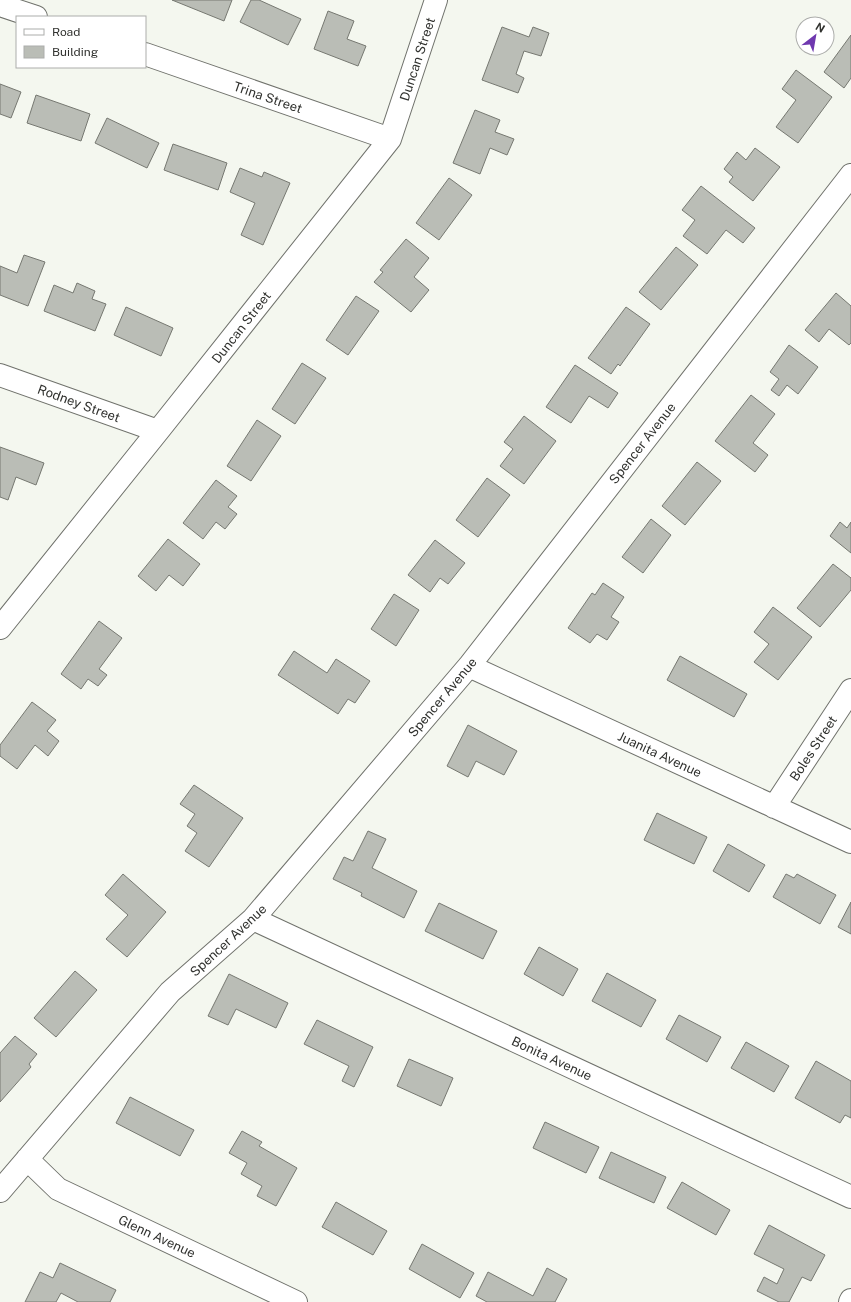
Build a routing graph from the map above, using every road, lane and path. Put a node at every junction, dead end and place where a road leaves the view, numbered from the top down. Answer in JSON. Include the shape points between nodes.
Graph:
{"nodes":[{"id":1,"x":436,"y":0,"type":"edge"},
{"id":2,"x":0,"y":5,"type":"edge"},
{"id":3,"x":33,"y":16,"type":"edge"},
{"id":4,"x":146,"y":54,"type":"edge"},
{"id":5,"x":390,"y":139,"type":"junction"},
{"id":6,"x":851,"y":175,"type":"edge"},
{"id":7,"x":0,"y":375,"type":"edge"},
{"id":8,"x":158,"y":431,"type":"junction"},
{"id":9,"x":0,"y":628,"type":"edge"},
{"id":10,"x":469,"y":666,"type":"junction"},
{"id":11,"x":851,"y":690,"type":"edge"},
{"id":12,"x":774,"y":807,"type":"junction"},
{"id":13,"x":851,"y":842,"type":"edge"},
{"id":14,"x":253,"y":919,"type":"junction"},
{"id":15,"x":27,"y":1159,"type":"junction"},
{"id":16,"x":0,"y":1191,"type":"edge"},
{"id":17,"x":851,"y":1197,"type":"edge"},
{"id":18,"x":296,"y":1302,"type":"edge"}],
"edges":[{"from":1,"to":5,"type":"street","name":"Duncan Street"},
{"from":2,"to":3,"type":"street"},
{"from":4,"to":5,"type":"street","name":"Trina Street"},
{"from":5,"to":8,"type":"street","name":"Duncan Street"},
{"from":6,"to":10,"type":"street","name":"Spencer Avenue"},
{"from":7,"to":8,"type":"street","name":"Rodney Street"},
{"from":8,"to":9,"type":"street","name":"Duncan Street"},
{"from":10,"to":12,"type":"street","name":"Juanita Avenue"},
{"from":10,"to":14,"type":"street","name":"Spencer Avenue"},
{"from":11,"to":12,"type":"street","name":"Boles Street"},
{"from":12,"to":13,"type":"street","name":"Juanita Avenue"},
{"from":14,"to":15,"type":"street","name":"Spencer Avenue","via":[[170,992]]},
{"from":14,"to":17,"type":"street","name":"Bonita Avenue"},
{"from":15,"to":16,"type":"street","name":"Spencer Avenue"},
{"from":15,"to":18,"type":"street","name":"Glenn Avenue","via":[[58,1189]]}]}
